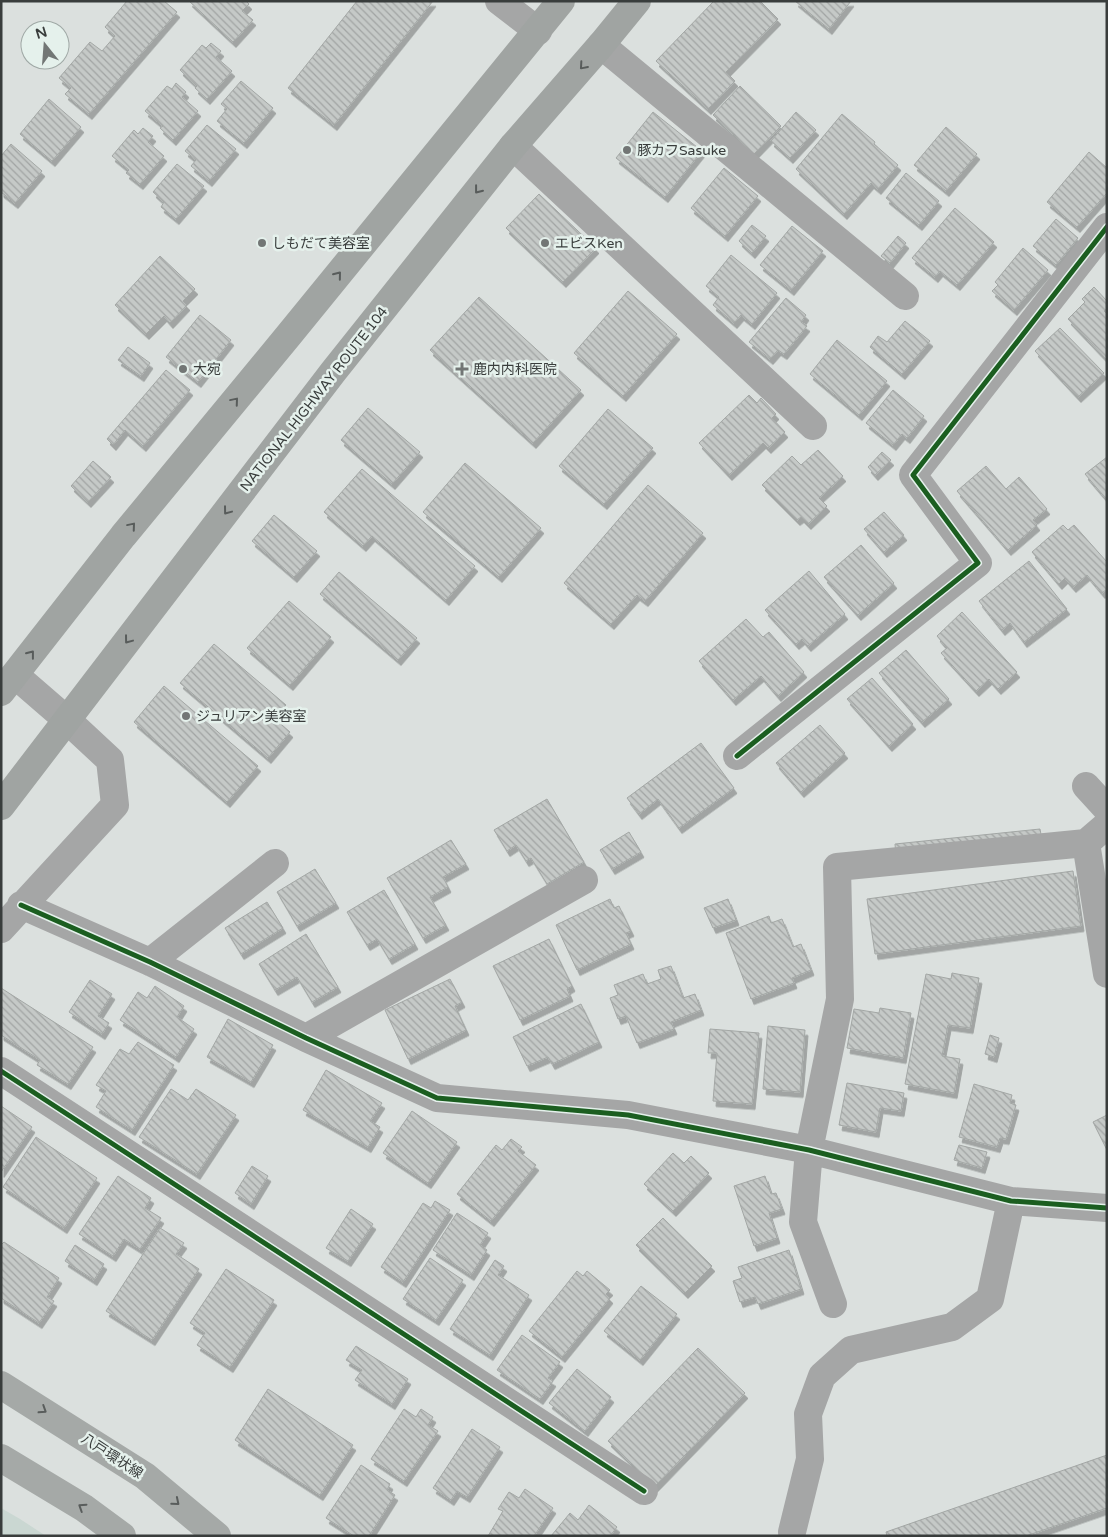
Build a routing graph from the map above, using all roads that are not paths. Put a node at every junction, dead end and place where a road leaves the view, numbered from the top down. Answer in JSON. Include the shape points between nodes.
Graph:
{"nodes":[{"id":1,"x":500,"y":1,"type":"edge"},
{"id":2,"x":561,"y":1,"type":"edge"},
{"id":3,"x":637,"y":1,"type":"edge"},
{"id":4,"x":538,"y":31,"type":"junction"},
{"id":5,"x":601,"y":45,"type":"junction"},
{"id":6,"x":513,"y":146,"type":"junction"},
{"id":7,"x":1107,"y":227,"type":"edge"},
{"id":8,"x":905,"y":296,"type":"dead end"},
{"id":9,"x":814,"y":426,"type":"dead end"},
{"id":10,"x":8,"y":683,"type":"edge"},
{"id":11,"x":67,"y":720,"type":"junction"},
{"id":12,"x":737,"y":756,"type":"dead end"},
{"id":13,"x":1086,"y":786,"type":"dead end"},
{"id":14,"x":1,"y":806,"type":"edge"},
{"id":15,"x":1107,"y":809,"type":"edge"},
{"id":16,"x":1107,"y":825,"type":"edge"},
{"id":17,"x":1086,"y":843,"type":"junction"},
{"id":18,"x":275,"y":864,"type":"dead end"},
{"id":19,"x":584,"y":880,"type":"dead end"},
{"id":20,"x":22,"y":905,"type":"junction"},
{"id":21,"x":1,"y":929,"type":"edge"},
{"id":22,"x":150,"y":962,"type":"junction"},
{"id":23,"x":1107,"y":974,"type":"edge"},
{"id":24,"x":306,"y":1038,"type":"junction"},
{"id":25,"x":1,"y":1071,"type":"edge"},
{"id":26,"x":809,"y":1150,"type":"junction"},
{"id":27,"x":1011,"y":1201,"type":"junction"},
{"id":28,"x":1107,"y":1208,"type":"edge"},
{"id":29,"x":833,"y":1304,"type":"dead end"},
{"id":30,"x":1,"y":1385,"type":"edge"},
{"id":31,"x":1,"y":1458,"type":"edge"},
{"id":32,"x":644,"y":1491,"type":"dead end"},
{"id":33,"x":792,"y":1532,"type":"dead end"},
{"id":34,"x":122,"y":1536,"type":"edge"},
{"id":35,"x":217,"y":1536,"type":"edge"}],
"edges":[{"from":1,"to":4,"type":"street"},
{"from":2,"to":4,"type":"highway"},
{"from":3,"to":5,"type":"highway","name":"NATIONAL HIGHWAY ROUTE 104"},
{"from":10,"to":4,"type":"highway","one_way":true,"via":[[123,536]]},
{"from":5,"to":6,"type":"highway","name":"NATIONAL HIGHWAY ROUTE 104","one_way":true},
{"from":5,"to":8,"type":"street"},
{"from":6,"to":9,"type":"street"},
{"from":6,"to":11,"type":"highway","name":"NATIONAL HIGHWAY ROUTE 104","one_way":true,"via":[[333,372]]},
{"from":7,"to":12,"type":"street","via":[[914,475],[978,563]]},
{"from":10,"to":11,"type":"street"},
{"from":11,"to":14,"type":"highway","name":"NATIONAL HIGHWAY ROUTE 104"},
{"from":11,"to":20,"type":"street","via":[[110,760],[115,805]]},
{"from":13,"to":15,"type":"street"},
{"from":16,"to":17,"type":"street"},
{"from":17,"to":23,"type":"street"},
{"from":17,"to":26,"type":"street","via":[[837,868],[840,999]]},
{"from":18,"to":22,"type":"street"},
{"from":19,"to":24,"type":"street"},
{"from":20,"to":21,"type":"street"},
{"from":20,"to":22,"type":"street"},
{"from":22,"to":24,"type":"street"},
{"from":24,"to":26,"type":"street","via":[[437,1098],[628,1115]]},
{"from":25,"to":32,"type":"street"},
{"from":26,"to":27,"type":"street"},
{"from":26,"to":29,"type":"street","via":[[803,1222]]},
{"from":27,"to":28,"type":"street"},
{"from":27,"to":33,"type":"street","via":[[990,1299],[952,1327],[851,1350],[822,1376],[808,1414],[810,1459]]},
{"from":30,"to":35,"type":"main road","name":"八戸環状線","one_way":true,"via":[[145,1476]]},
{"from":34,"to":31,"type":"main road","one_way":true,"via":[[84,1508]]}]}
